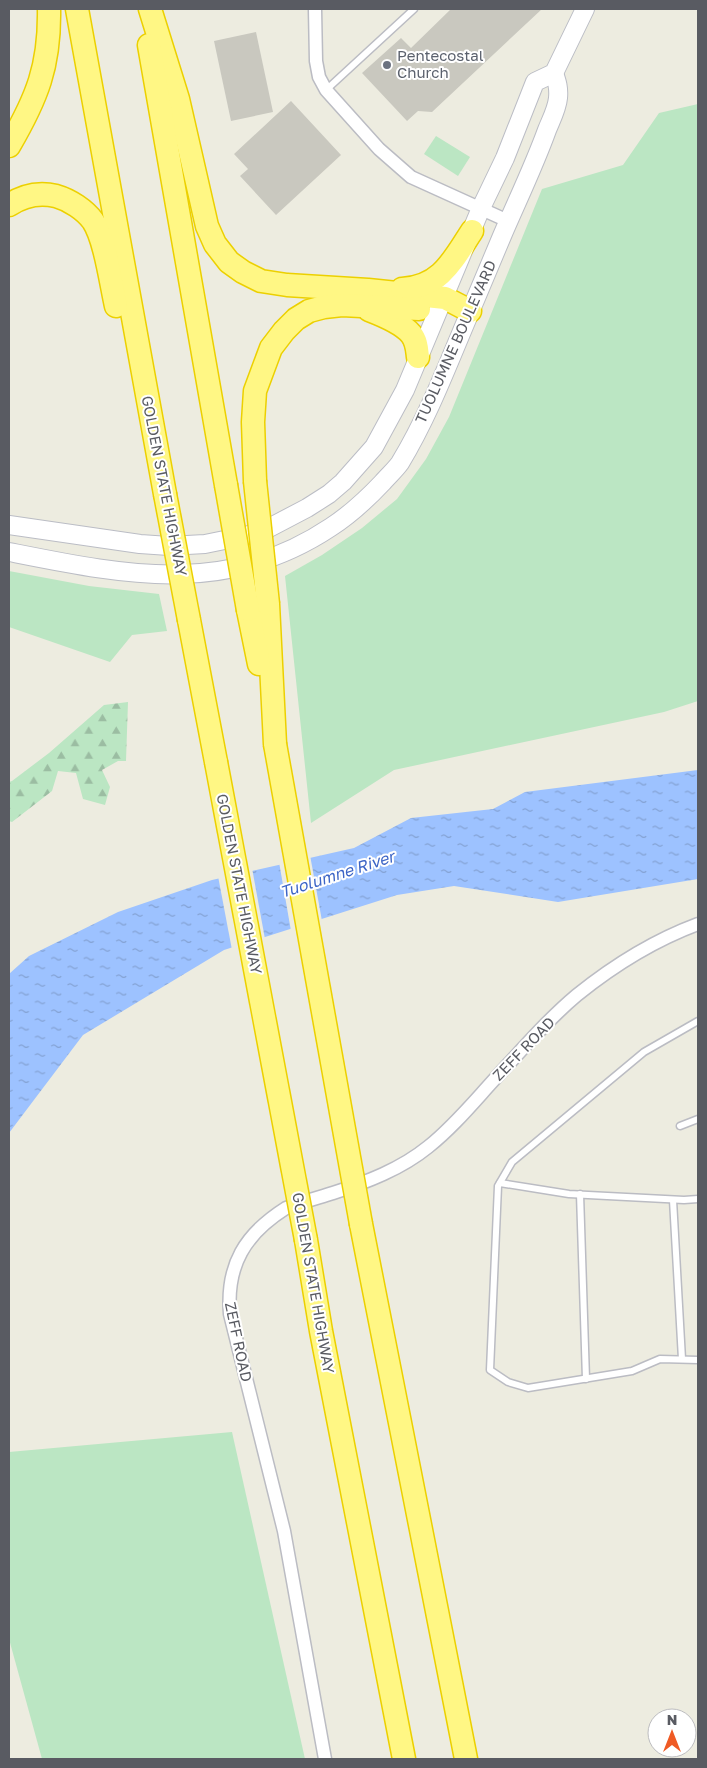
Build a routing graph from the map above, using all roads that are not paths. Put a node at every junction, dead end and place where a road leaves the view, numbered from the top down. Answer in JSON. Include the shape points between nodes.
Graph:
{"nodes":[{"id":1,"x":49,"y":9,"type":"edge"},
{"id":2,"x":76,"y":9,"type":"edge"},
{"id":3,"x":143,"y":9,"type":"edge"},
{"id":4,"x":150,"y":9,"type":"edge"},
{"id":5,"x":316,"y":9,"type":"edge"},
{"id":6,"x":414,"y":9,"type":"edge"},
{"id":7,"x":585,"y":9,"type":"edge"},
{"id":8,"x":554,"y":73,"type":"junction"},
{"id":9,"x":326,"y":90,"type":"junction"},
{"id":10,"x":9,"y":146,"type":"edge"},
{"id":11,"x":9,"y":204,"type":"edge"},
{"id":12,"x":481,"y":208,"type":"junction"},
{"id":13,"x":508,"y":221,"type":"junction"},
{"id":14,"x":472,"y":230,"type":"junction"},
{"id":15,"x":363,"y":298,"type":"junction"},
{"id":16,"x":442,"y":305,"type":"junction"},
{"id":17,"x":470,"y":311,"type":"junction"},
{"id":18,"x":418,"y":357,"type":"junction"},
{"id":19,"x":166,"y":494,"type":"junction"},
{"id":20,"x":9,"y":525,"type":"edge"},
{"id":21,"x":9,"y":552,"type":"edge"},
{"id":22,"x":258,"y":607,"type":"junction"},
{"id":23,"x":698,"y":924,"type":"edge"},
{"id":24,"x":698,"y":1021,"type":"edge"},
{"id":25,"x":698,"y":1118,"type":"edge"},
{"id":26,"x":680,"y":1126,"type":"dead end"},
{"id":27,"x":500,"y":1183,"type":"junction"},
{"id":28,"x":580,"y":1194,"type":"junction"},
{"id":29,"x":698,"y":1199,"type":"edge"},
{"id":30,"x":673,"y":1200,"type":"junction"},
{"id":31,"x":682,"y":1359,"type":"junction"},
{"id":32,"x":698,"y":1360,"type":"edge"},
{"id":33,"x":586,"y":1379,"type":"junction"},
{"id":34,"x":325,"y":1759,"type":"edge"},
{"id":35,"x":404,"y":1759,"type":"edge"},
{"id":36,"x":466,"y":1759,"type":"edge"}],
"edges":[{"from":1,"to":10,"type":"highway","via":[[42,79]]},
{"from":2,"to":19,"type":"highway","name":"GOLDEN STATE HIGHWAY"},
{"from":3,"to":22,"type":"highway","bridge":true,"via":[[226,485]]},
{"from":4,"to":15,"type":"highway","via":[[178,99],[207,226],[215,244],[229,262],[260,280]]},
{"from":5,"to":9,"type":"street","via":[[316,61]]},
{"from":6,"to":9,"type":"lane"},
{"from":7,"to":8,"type":"main road"},
{"from":8,"to":12,"type":"main road","name":"TUOLUMNE BOULEVARD","via":[[535,82]]},
{"from":8,"to":13,"type":"main road","name":"TUOLUMNE BOULEVARD","via":[[559,87],[558,101]]},
{"from":9,"to":12,"type":"street","via":[[379,149],[411,178]]},
{"from":11,"to":19,"type":"highway","via":[[25,196],[50,195],[77,206],[93,221],[100,236]]},
{"from":12,"to":13,"type":"street"},
{"from":12,"to":14,"type":"main road","name":"TUOLUMNE BOULEVARD"},
{"from":13,"to":17,"type":"main road","name":"TUOLUMNE BOULEVARD"},
{"from":14,"to":15,"type":"highway","via":[[444,273],[424,284]]},
{"from":14,"to":16,"type":"main road","name":"TUOLUMNE BOULEVARD"},
{"from":15,"to":16,"type":"highway"},
{"from":15,"to":18,"type":"highway","via":[[411,333]]},
{"from":15,"to":22,"type":"highway","bridge":true,"via":[[308,311],[296,319],[271,348],[255,391]]},
{"from":16,"to":17,"type":"highway"},
{"from":16,"to":18,"type":"main road","name":"TUOLUMNE BOULEVARD"},
{"from":17,"to":21,"type":"main road","name":"TUOLUMNE BOULEVARD","via":[[432,403],[398,465],[364,503],[306,543],[257,563],[209,573],[169,576]]},
{"from":18,"to":20,"type":"main road","name":"TUOLUMNE BOULEVARD","via":[[405,390],[374,448],[329,494],[267,528],[205,544],[169,546]]},
{"from":19,"to":35,"type":"highway","name":"GOLDEN STATE HIGHWAY","bridge":true,"via":[[321,1332]]},
{"from":22,"to":36,"type":"highway","bridge":true,"via":[[275,744],[360,1224]]},
{"from":23,"to":34,"type":"street","name":"ZEFF ROAD","via":[[641,952],[577,996],[450,1127],[415,1157],[379,1176],[286,1208],[252,1236],[237,1259],[228,1295],[230,1314],[284,1531]]},
{"from":24,"to":27,"type":"lane","via":[[644,1052],[512,1162]]},
{"from":25,"to":26,"type":"lane"},
{"from":27,"to":28,"type":"lane"},
{"from":27,"to":33,"type":"lane","via":[[490,1370],[508,1382],[528,1388]]},
{"from":28,"to":30,"type":"lane"},
{"from":28,"to":33,"type":"lane"},
{"from":29,"to":30,"type":"lane"},
{"from":30,"to":31,"type":"lane"},
{"from":31,"to":32,"type":"lane"},
{"from":31,"to":33,"type":"lane","via":[[660,1359],[632,1371]]}]}
